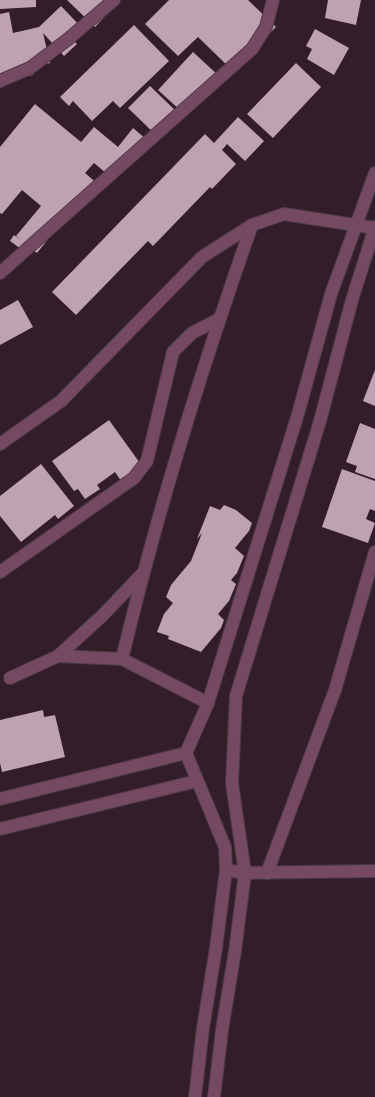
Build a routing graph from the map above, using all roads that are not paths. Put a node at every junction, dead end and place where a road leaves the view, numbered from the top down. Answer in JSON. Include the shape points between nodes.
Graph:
{"nodes":[{"id":1,"x":114,"y":0,"type":"edge"},
{"id":2,"x":273,"y":0,"type":"edge"},
{"id":3,"x":0,"y":81,"type":"edge"},
{"id":4,"x":375,"y":173,"type":"edge"},
{"id":5,"x":252,"y":225,"type":"junction"},
{"id":6,"x":354,"y":225,"type":"junction"},
{"id":7,"x":375,"y":227,"type":"edge"},
{"id":8,"x":363,"y":264,"type":"junction"},
{"id":9,"x":375,"y":267,"type":"edge"},
{"id":10,"x":0,"y":273,"type":"edge"},
{"id":11,"x":219,"y":319,"type":"junction"},
{"id":12,"x":0,"y":444,"type":"edge"},
{"id":13,"x":375,"y":552,"type":"edge"},
{"id":14,"x":0,"y":572,"type":"edge"},
{"id":15,"x":143,"y":573,"type":"junction"},
{"id":16,"x":58,"y":656,"type":"junction"},
{"id":17,"x":122,"y":659,"type":"junction"},
{"id":18,"x":10,"y":678,"type":"dead end"},
{"id":19,"x":208,"y":703,"type":"junction"},
{"id":20,"x":186,"y":753,"type":"junction"},
{"id":21,"x":197,"y":781,"type":"junction"},
{"id":22,"x":0,"y":799,"type":"edge"},
{"id":23,"x":0,"y":829,"type":"edge"},
{"id":24,"x":226,"y":870,"type":"junction"},
{"id":25,"x":375,"y":871,"type":"edge"},
{"id":26,"x":245,"y":873,"type":"junction"},
{"id":27,"x":268,"y":873,"type":"junction"},
{"id":28,"x":195,"y":1097,"type":"edge"},
{"id":29,"x":214,"y":1097,"type":"edge"}],
"edges":[{"from":1,"to":3,"type":"street","via":[[30,68]]},
{"from":2,"to":10,"type":"street","via":[[266,27],[252,49]]},
{"from":4,"to":6,"type":"street"},
{"from":5,"to":6,"type":"street","via":[[284,214]]},
{"from":5,"to":11,"type":"street"},
{"from":5,"to":12,"type":"street","via":[[202,257],[61,401]]},
{"from":6,"to":7,"type":"street"},
{"from":6,"to":19,"type":"street","via":[[330,294],[298,414]]},
{"from":7,"to":8,"type":"street"},
{"from":8,"to":9,"type":"street"},
{"from":8,"to":26,"type":"street","via":[[320,421],[236,696],[232,783]]},
{"from":11,"to":14,"type":"street","via":[[192,333],[173,352],[147,461],[134,478]]},
{"from":11,"to":15,"type":"street"},
{"from":13,"to":27,"type":"street","via":[[335,690]]},
{"from":15,"to":16,"type":"street","via":[[102,616]]},
{"from":15,"to":17,"type":"street"},
{"from":16,"to":17,"type":"street"},
{"from":16,"to":18,"type":"street"},
{"from":17,"to":19,"type":"street"},
{"from":19,"to":20,"type":"street"},
{"from":20,"to":21,"type":"street"},
{"from":20,"to":22,"type":"street"},
{"from":21,"to":23,"type":"street"},
{"from":21,"to":24,"type":"street","via":[[225,847]]},
{"from":24,"to":26,"type":"street"},
{"from":24,"to":28,"type":"street"},
{"from":25,"to":27,"type":"street"},
{"from":26,"to":27,"type":"street"},
{"from":26,"to":29,"type":"street"}]}
